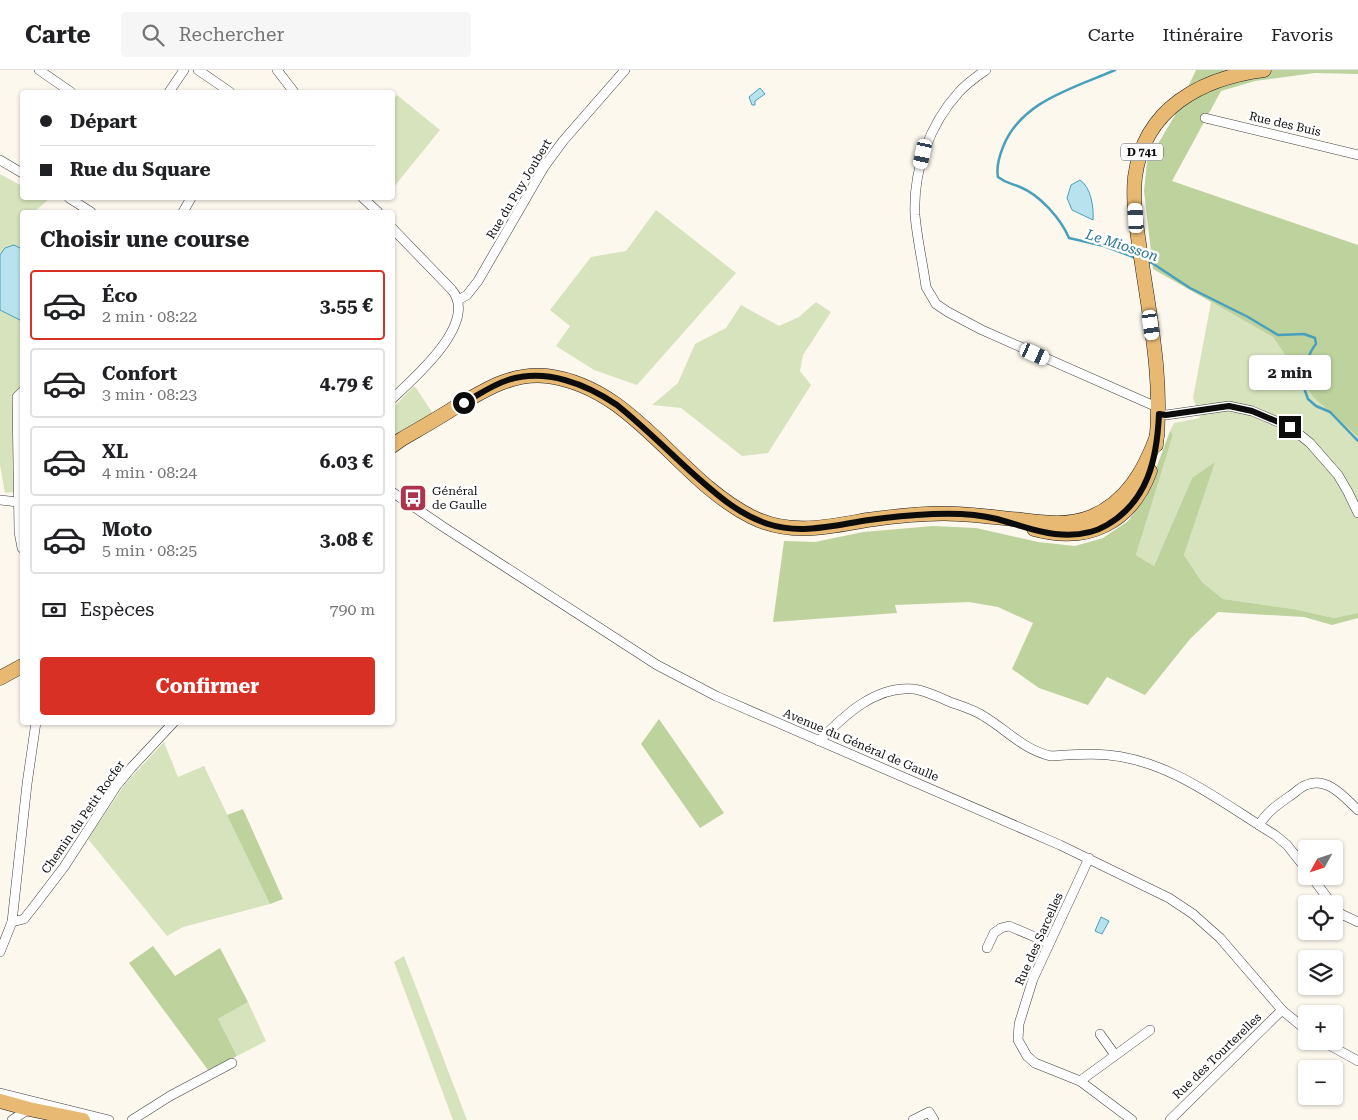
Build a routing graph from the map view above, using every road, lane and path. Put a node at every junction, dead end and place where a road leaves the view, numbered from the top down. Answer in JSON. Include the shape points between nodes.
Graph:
{"nodes":[{"id":1,"x":39,"y":70,"type":"edge"},
{"id":2,"x":184,"y":70,"type":"edge"},
{"id":3,"x":198,"y":70,"type":"edge"},
{"id":4,"x":276,"y":70,"type":"edge"},
{"id":5,"x":625,"y":70,"type":"edge"},
{"id":6,"x":986,"y":70,"type":"edge"},
{"id":7,"x":1264,"y":70,"type":"edge"},
{"id":8,"x":68,"y":90,"type":"edge"},
{"id":9,"x":170,"y":90,"type":"edge"},
{"id":10,"x":227,"y":90,"type":"edge"},
{"id":11,"x":292,"y":90,"type":"edge"},
{"id":12,"x":1205,"y":118,"type":"dead end"},
{"id":13,"x":1358,"y":155,"type":"edge"},
{"id":14,"x":0,"y":160,"type":"edge"},
{"id":15,"x":20,"y":172,"type":"edge"},
{"id":16,"x":72,"y":200,"type":"edge"},
{"id":17,"x":365,"y":200,"type":"edge"},
{"id":18,"x":88,"y":210,"type":"edge"},
{"id":19,"x":376,"y":210,"type":"edge"},
{"id":20,"x":395,"y":231,"type":"edge"},
{"id":21,"x":458,"y":300,"type":"junction"},
{"id":22,"x":395,"y":396,"type":"edge"},
{"id":23,"x":1159,"y":411,"type":"junction"},
{"id":24,"x":396,"y":443,"type":"edge"},
{"id":25,"x":20,"y":481,"type":"edge"},
{"id":26,"x":395,"y":494,"type":"edge"},
{"id":27,"x":0,"y":500,"type":"edge"},
{"id":28,"x":18,"y":502,"type":"junction"},
{"id":29,"x":1358,"y":513,"type":"edge"},
{"id":30,"x":20,"y":537,"type":"edge"},
{"id":31,"x":20,"y":667,"type":"edge"},
{"id":32,"x":0,"y":678,"type":"edge"},
{"id":33,"x":36,"y":725,"type":"edge"},
{"id":34,"x":171,"y":725,"type":"edge"},
{"id":35,"x":820,"y":741,"type":"junction"},
{"id":36,"x":1358,"y":810,"type":"edge"},
{"id":37,"x":1259,"y":825,"type":"junction"},
{"id":38,"x":1089,"y":858,"type":"junction"},
{"id":39,"x":1298,"y":859,"type":"edge"},
{"id":40,"x":1318,"y":885,"type":"edge"},
{"id":41,"x":1325,"y":895,"type":"edge"},
{"id":42,"x":1343,"y":915,"type":"edge"},
{"id":43,"x":12,"y":922,"type":"junction"},
{"id":44,"x":1358,"y":922,"type":"edge"},
{"id":45,"x":1049,"y":944,"type":"junction"},
{"id":46,"x":987,"y":948,"type":"dead end"},
{"id":47,"x":0,"y":952,"type":"edge"},
{"id":48,"x":1282,"y":1010,"type":"junction"},
{"id":49,"x":1298,"y":1023,"type":"edge"},
{"id":50,"x":1150,"y":1030,"type":"dead end"},
{"id":51,"x":1100,"y":1034,"type":"dead end"},
{"id":52,"x":1338,"y":1050,"type":"edge"},
{"id":53,"x":1115,"y":1055,"type":"junction"},
{"id":54,"x":1358,"y":1061,"type":"edge"},
{"id":55,"x":232,"y":1063,"type":"dead end"},
{"id":56,"x":1080,"y":1081,"type":"junction"},
{"id":57,"x":0,"y":1093,"type":"edge"},
{"id":58,"x":0,"y":1102,"type":"edge"},
{"id":59,"x":31,"y":1110,"type":"edge"},
{"id":60,"x":932,"y":1116,"type":"edge"},
{"id":61,"x":12,"y":1120,"type":"edge"},
{"id":62,"x":83,"y":1120,"type":"edge"},
{"id":63,"x":109,"y":1120,"type":"edge"},
{"id":64,"x":132,"y":1120,"type":"edge"},
{"id":65,"x":913,"y":1120,"type":"edge"},
{"id":66,"x":1132,"y":1120,"type":"edge"},
{"id":67,"x":1170,"y":1120,"type":"edge"}],
"edges":[{"from":1,"to":8,"type":"street"},
{"from":2,"to":9,"type":"street"},
{"from":3,"to":10,"type":"street"},
{"from":4,"to":11,"type":"street"},
{"from":5,"to":21,"type":"street","name":"Rue du Puy Joubert","via":[[544,167],[478,282]]},
{"from":6,"to":23,"type":"street","via":[[958,93],[945,110],[923,154],[918,174],[915,216],[930,296],[948,312],[982,330]]},
{"from":7,"to":23,"type":"main road","number":"D 741","via":[[1224,78],[1194,91],[1171,108],[1142,150],[1135,177],[1136,218],[1156,364]]},
{"from":12,"to":13,"type":"street","name":"Rue des Buis"},
{"from":14,"to":15,"type":"street"},
{"from":16,"to":18,"type":"street"},
{"from":17,"to":19,"type":"street"},
{"from":20,"to":21,"type":"street"},
{"from":21,"to":22,"type":"street","via":[[458,313],[445,343]]},
{"from":23,"to":24,"type":"main road","number":"D 741","via":[[1152,467],[1140,493],[1124,513],[1103,527],[1079,534],[1055,534],[995,518],[956,514],[889,518],[805,529],[768,524],[721,498],[617,405],[590,389],[548,376],[524,376],[496,385]]},
{"from":23,"to":29,"type":"street","via":[[1166,415],[1229,406],[1252,411],[1290,427],[1310,443],[1338,475]]},
{"from":25,"to":28,"type":"street"},
{"from":26,"to":35,"type":"street","name":"Avenue du Général de Gaulle","via":[[657,665],[716,696]]},
{"from":27,"to":28,"type":"street"},
{"from":28,"to":30,"type":"street"},
{"from":31,"to":32,"type":"main road"},
{"from":33,"to":43,"type":"street"},
{"from":34,"to":43,"type":"street","name":"Chemin du Petit Rocfer","via":[[117,785],[64,867],[24,919]]},
{"from":35,"to":37,"type":"street","via":[[873,697],[900,689],[915,690],[984,716],[1021,744],[1042,754],[1108,755],[1172,772]]},
{"from":35,"to":38,"type":"street","name":"Avenue du Général de Gaulle"},
{"from":36,"to":37,"type":"street","via":[[1340,793],[1316,783],[1305,785],[1270,810]]},
{"from":37,"to":39,"type":"street","via":[[1287,845]]},
{"from":38,"to":45,"type":"street","name":"Rue des Sarcelles"},
{"from":38,"to":48,"type":"street","name":"Avenue du Général de Gaulle","via":[[1147,886],[1192,914],[1220,938]]},
{"from":40,"to":41,"type":"street"},
{"from":42,"to":44,"type":"street"},
{"from":43,"to":47,"type":"street"},
{"from":45,"to":46,"type":"street","via":[[1009,926],[994,933]]},
{"from":45,"to":56,"type":"street","name":"Rue des Sarcelles","via":[[1033,979],[1018,1040],[1035,1063]]},
{"from":48,"to":49,"type":"street","name":"Avenue du Général de Gaulle"},
{"from":48,"to":67,"type":"street","name":"Rue des Tourterelles"},
{"from":50,"to":53,"type":"street"},
{"from":51,"to":53,"type":"street"},
{"from":52,"to":54,"type":"street"},
{"from":53,"to":56,"type":"street"},
{"from":55,"to":64,"type":"street"},
{"from":56,"to":66,"type":"street"},
{"from":57,"to":59,"type":"street"},
{"from":58,"to":59,"type":"main road"},
{"from":59,"to":61,"type":"street"},
{"from":59,"to":62,"type":"main road"},
{"from":59,"to":63,"type":"street"},
{"from":60,"to":65,"type":"street"}]}
